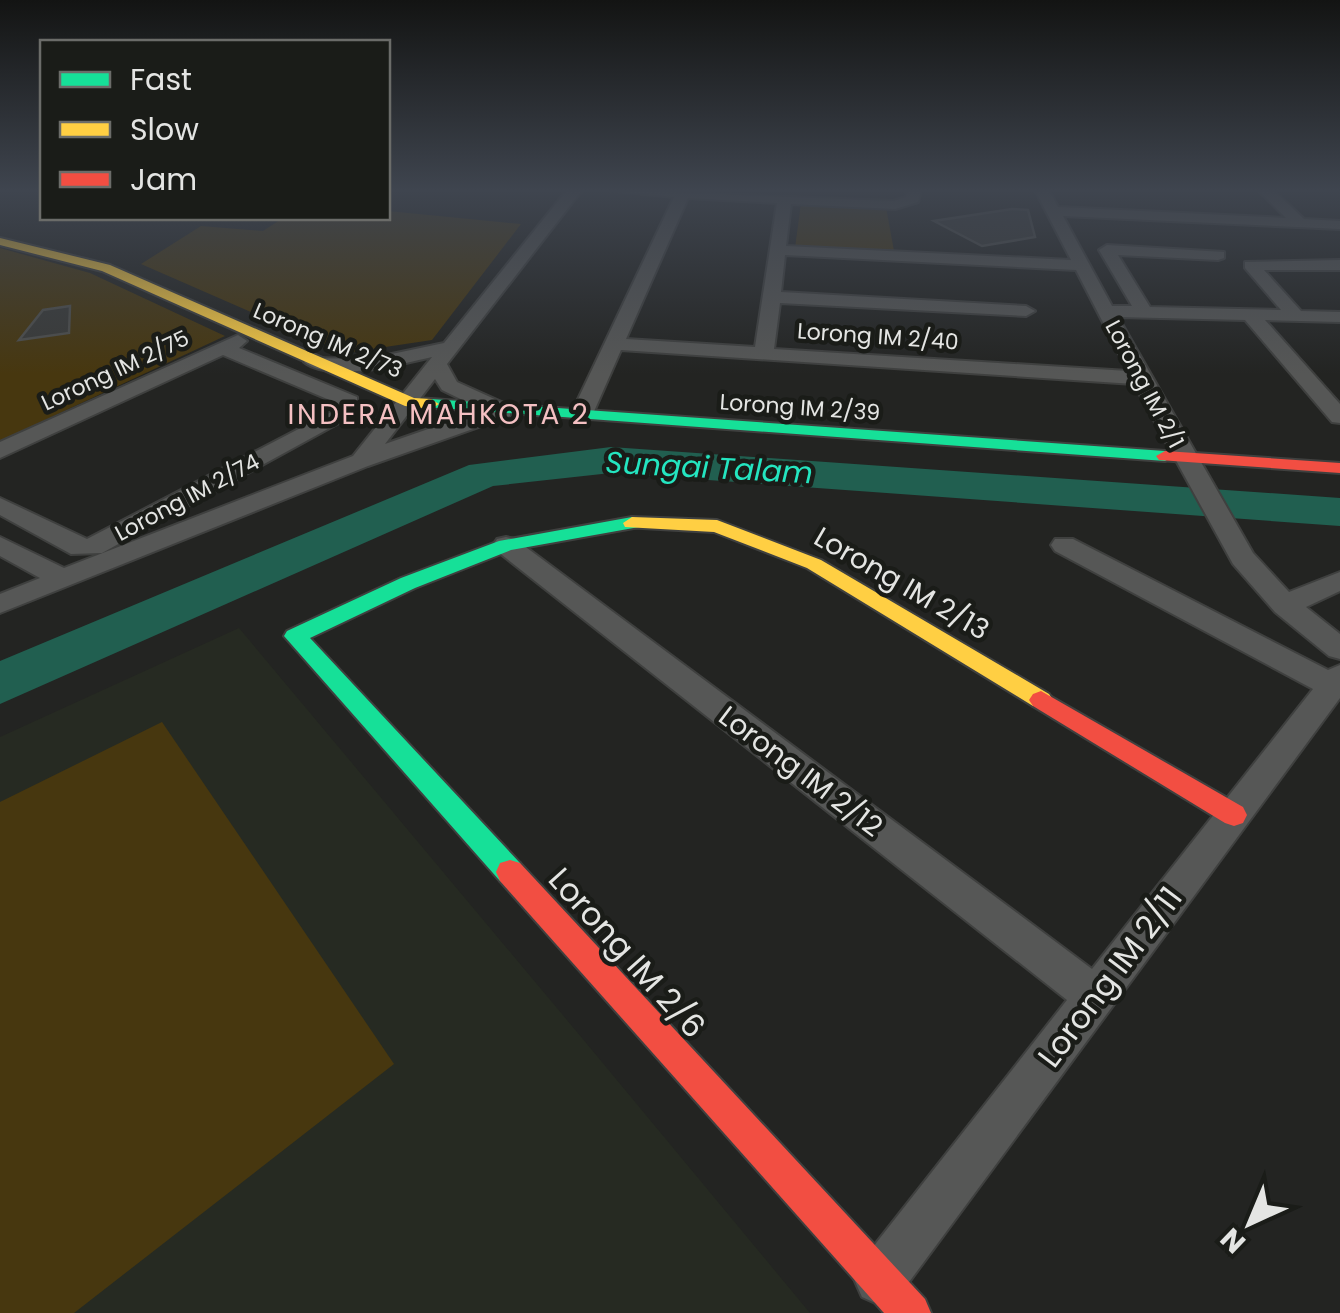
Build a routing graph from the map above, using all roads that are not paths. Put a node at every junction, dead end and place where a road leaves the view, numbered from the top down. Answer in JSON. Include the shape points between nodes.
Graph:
{"nodes":[{"id":1,"x":43,"y":251,"type":"edge"},
{"id":2,"x":527,"y":251,"type":"edge"},
{"id":3,"x":655,"y":251,"type":"edge"},
{"id":4,"x":778,"y":251,"type":"edge"},
{"id":5,"x":804,"y":251,"type":"edge"},
{"id":6,"x":1075,"y":251,"type":"edge"},
{"id":7,"x":1107,"y":251,"type":"edge"},
{"id":8,"x":1152,"y":251,"type":"edge"},
{"id":9,"x":1214,"y":251,"type":"edge"},
{"id":10,"x":1082,"y":265,"type":"junction"},
{"id":11,"x":1227,"y":265,"type":"junction"},
{"id":12,"x":1340,"y":265,"type":"edge"},
{"id":13,"x":772,"y":296,"type":"junction"},
{"id":14,"x":1138,"y":302,"type":"junction"},
{"id":15,"x":1253,"y":306,"type":"junction"},
{"id":16,"x":1026,"y":311,"type":"dead end"},
{"id":17,"x":1106,"y":311,"type":"junction"},
{"id":18,"x":1295,"y":315,"type":"junction"},
{"id":19,"x":1340,"y":317,"type":"edge"},
{"id":20,"x":250,"y":335,"type":"junction"},
{"id":21,"x":612,"y":344,"type":"junction"},
{"id":22,"x":222,"y":348,"type":"junction"},
{"id":23,"x":764,"y":354,"type":"junction"},
{"id":24,"x":444,"y":356,"type":"junction"},
{"id":25,"x":314,"y":362,"type":"junction"},
{"id":26,"x":1142,"y":378,"type":"junction"},
{"id":27,"x":411,"y":403,"type":"junction"},
{"id":28,"x":502,"y":411,"type":"junction"},
{"id":29,"x":581,"y":416,"type":"junction"},
{"id":30,"x":1340,"y":417,"type":"edge"},
{"id":31,"x":0,"y":451,"type":"edge"},
{"id":32,"x":360,"y":462,"type":"junction"},
{"id":33,"x":1188,"y":466,"type":"junction"},
{"id":34,"x":1340,"y":468,"type":"edge"},
{"id":35,"x":0,"y":505,"type":"edge"},
{"id":36,"x":0,"y":545,"type":"edge"},
{"id":37,"x":506,"y":545,"type":"junction"},
{"id":38,"x":1064,"y":545,"type":"dead end"},
{"id":39,"x":63,"y":580,"type":"junction"},
{"id":40,"x":1340,"y":581,"type":"edge"},
{"id":41,"x":0,"y":604,"type":"edge"},
{"id":42,"x":1284,"y":605,"type":"junction"},
{"id":43,"x":295,"y":636,"type":"joint"},
{"id":44,"x":1338,"y":670,"type":"edge"},
{"id":45,"x":1234,"y":815,"type":"junction"},
{"id":46,"x":1095,"y":996,"type":"junction"},
{"id":47,"x":880,"y":1278,"type":"junction"},
{"id":48,"x":911,"y":1313,"type":"edge"}],
"edges":[{"from":1,"to":20,"type":"street","name":"Lorong IM 2/73","via":[[106,268]]},
{"from":2,"to":24,"type":"street"},
{"from":3,"to":21,"type":"street"},
{"from":4,"to":13,"type":"street"},
{"from":5,"to":10,"type":"street"},
{"from":6,"to":10,"type":"street","name":"Lorong IM 2/1"},
{"from":7,"to":14,"type":"street"},
{"from":8,"to":11,"type":"street"},
{"from":9,"to":11,"type":"street"},
{"from":10,"to":17,"type":"street","name":"Lorong IM 2/1"},
{"from":11,"to":15,"type":"street"},
{"from":12,"to":18,"type":"street","via":[[1251,265]]},
{"from":13,"to":16,"type":"street"},
{"from":13,"to":23,"type":"street"},
{"from":14,"to":15,"type":"street"},
{"from":14,"to":17,"type":"street"},
{"from":15,"to":18,"type":"street"},
{"from":15,"to":30,"type":"street"},
{"from":17,"to":26,"type":"street","name":"Lorong IM 2/1"},
{"from":18,"to":19,"type":"street"},
{"from":20,"to":22,"type":"street","name":"Lorong IM 2/75"},
{"from":20,"to":25,"type":"street","name":"Lorong IM 2/73"},
{"from":21,"to":23,"type":"street","name":"Lorong IM 2/40"},
{"from":21,"to":29,"type":"street"},
{"from":22,"to":31,"type":"street","name":"Lorong IM 2/75"},
{"from":22,"to":35,"type":"street","name":"Lorong IM 2/74","via":[[350,401],[346,413],[93,547],[80,548]]},
{"from":23,"to":26,"type":"street","name":"Lorong IM 2/40"},
{"from":24,"to":25,"type":"street","via":[[368,365]]},
{"from":24,"to":27,"type":"street"},
{"from":24,"to":28,"type":"street","via":[[448,386]]},
{"from":25,"to":27,"type":"street","name":"Lorong IM 2/73"},
{"from":26,"to":33,"type":"street","name":"Lorong IM 2/1"},
{"from":27,"to":28,"type":"street","name":"Lorong IM 2/39"},
{"from":27,"to":32,"type":"street"},
{"from":28,"to":29,"type":"street","name":"Lorong IM 2/39"},
{"from":28,"to":32,"type":"street"},
{"from":29,"to":33,"type":"street","name":"Lorong IM 2/39"},
{"from":32,"to":39,"type":"street"},
{"from":33,"to":34,"type":"street","name":"Lorong IM 2/39"},
{"from":33,"to":42,"type":"street","name":"Lorong IM 2/1","via":[[1242,558]]},
{"from":36,"to":39,"type":"street"},
{"from":37,"to":43,"type":"street","name":"Lorong IM 2/13"},
{"from":37,"to":45,"type":"street","name":"Lorong IM 2/13","via":[[620,523],[717,526],[760,540],[814,564]]},
{"from":37,"to":46,"type":"street","name":"Lorong IM 2/12"},
{"from":38,"to":44,"type":"street"},
{"from":39,"to":41,"type":"street"},
{"from":40,"to":42,"type":"street"},
{"from":42,"to":44,"type":"street"},
{"from":43,"to":47,"type":"street","name":"Lorong IM 2/6"},
{"from":44,"to":45,"type":"street","name":"Lorong IM 2/11"},
{"from":45,"to":46,"type":"street","name":"Lorong IM 2/11"},
{"from":46,"to":47,"type":"street","name":"Lorong IM 2/11"},
{"from":47,"to":48,"type":"street","name":"Lorong IM 2/6"}]}
